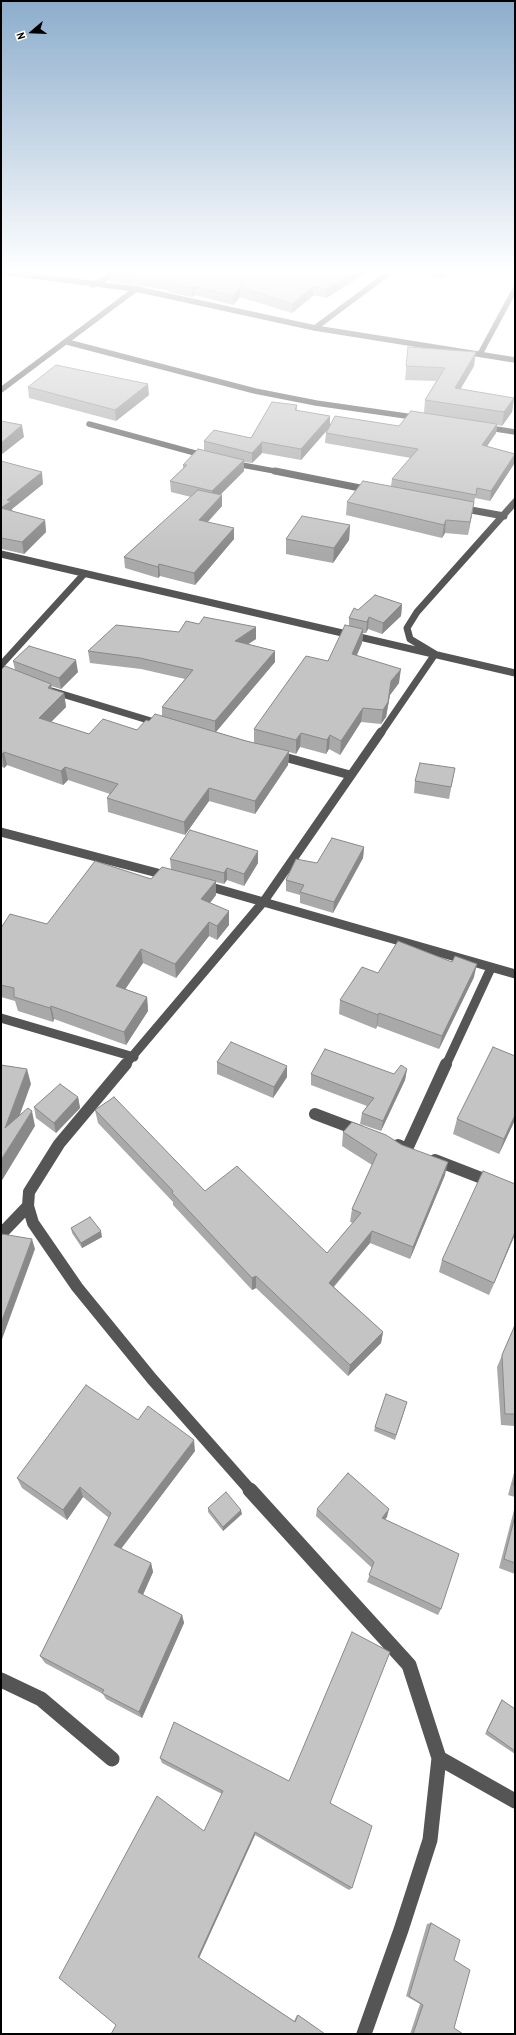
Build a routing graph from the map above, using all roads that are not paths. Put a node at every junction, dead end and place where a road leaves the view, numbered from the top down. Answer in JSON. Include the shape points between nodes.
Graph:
{"nodes":[{"id":1,"x":37,"y":364,"type":"edge"},
{"id":2,"x":151,"y":364,"type":"edge"},
{"id":3,"x":1,"y":390,"type":"edge"},
{"id":4,"x":430,"y":419,"type":"edge"},
{"id":5,"x":89,"y":424,"type":"dead end"},
{"id":6,"x":475,"y":426,"type":"edge"},
{"id":7,"x":515,"y":432,"type":"edge"},
{"id":8,"x":212,"y":458,"type":"edge"},
{"id":9,"x":225,"y":462,"type":"edge"},
{"id":10,"x":379,"y":492,"type":"edge"},
{"id":11,"x":515,"y":502,"type":"edge"},
{"id":12,"x":449,"y":505,"type":"edge"},
{"id":13,"x":504,"y":516,"type":"junction"},
{"id":14,"x":1,"y":554,"type":"edge"},
{"id":15,"x":84,"y":574,"type":"junction"},
{"id":16,"x":435,"y":654,"type":"junction"},
{"id":17,"x":1,"y":665,"type":"edge"},
{"id":18,"x":515,"y":673,"type":"edge"},
{"id":19,"x":45,"y":689,"type":"edge"},
{"id":20,"x":169,"y":726,"type":"edge"},
{"id":21,"x":267,"y":752,"type":"edge"},
{"id":22,"x":350,"y":775,"type":"junction"},
{"id":23,"x":1,"y":832,"type":"edge"},
{"id":24,"x":179,"y":879,"type":"edge"},
{"id":25,"x":194,"y":883,"type":"edge"},
{"id":26,"x":264,"y":901,"type":"junction"},
{"id":27,"x":492,"y":968,"type":"junction"},
{"id":28,"x":515,"y":974,"type":"edge"},
{"id":29,"x":1,"y":1018,"type":"edge"},
{"id":30,"x":134,"y":1058,"type":"junction"},
{"id":31,"x":315,"y":1114,"type":"dead end"},
{"id":32,"x":372,"y":1136,"type":"edge"},
{"id":33,"x":386,"y":1141,"type":"edge"},
{"id":34,"x":414,"y":1152,"type":"junction"},
{"id":35,"x":515,"y":1191,"type":"edge"},
{"id":36,"x":28,"y":1206,"type":"junction"},
{"id":37,"x":1,"y":1234,"type":"edge"},
{"id":38,"x":1,"y":1680,"type":"edge"},
{"id":39,"x":439,"y":1758,"type":"junction"},
{"id":40,"x":112,"y":1759,"type":"dead end"},
{"id":41,"x":515,"y":1801,"type":"edge"},
{"id":42,"x":364,"y":2034,"type":"edge"}],
"edges":[{"from":1,"to":3,"type":"street"},
{"from":2,"to":4,"type":"street","via":[[262,393]]},
{"from":5,"to":8,"type":"street"},
{"from":6,"to":7,"type":"street"},
{"from":9,"to":10,"type":"street"},
{"from":11,"to":13,"type":"street"},
{"from":12,"to":13,"type":"street"},
{"from":13,"to":16,"type":"street","via":[[417,612],[407,628],[410,639]]},
{"from":14,"to":15,"type":"street"},
{"from":15,"to":16,"type":"street"},
{"from":15,"to":17,"type":"street"},
{"from":16,"to":18,"type":"street"},
{"from":16,"to":22,"type":"street"},
{"from":19,"to":20,"type":"street"},
{"from":21,"to":22,"type":"street"},
{"from":22,"to":26,"type":"street"},
{"from":23,"to":24,"type":"street"},
{"from":25,"to":26,"type":"street"},
{"from":26,"to":27,"type":"street"},
{"from":26,"to":30,"type":"street"},
{"from":27,"to":28,"type":"street"},
{"from":27,"to":34,"type":"street"},
{"from":29,"to":30,"type":"street"},
{"from":30,"to":36,"type":"street","via":[[59,1144],[29,1192]]},
{"from":31,"to":32,"type":"street"},
{"from":33,"to":34,"type":"street"},
{"from":34,"to":35,"type":"street"},
{"from":36,"to":37,"type":"street"},
{"from":36,"to":39,"type":"street","via":[[33,1223],[77,1287],[147,1373],[303,1550],[409,1665]]},
{"from":38,"to":40,"type":"street","via":[[41,1699]]},
{"from":39,"to":41,"type":"street"},
{"from":39,"to":42,"type":"street","via":[[430,1840],[402,1930]]}]}
